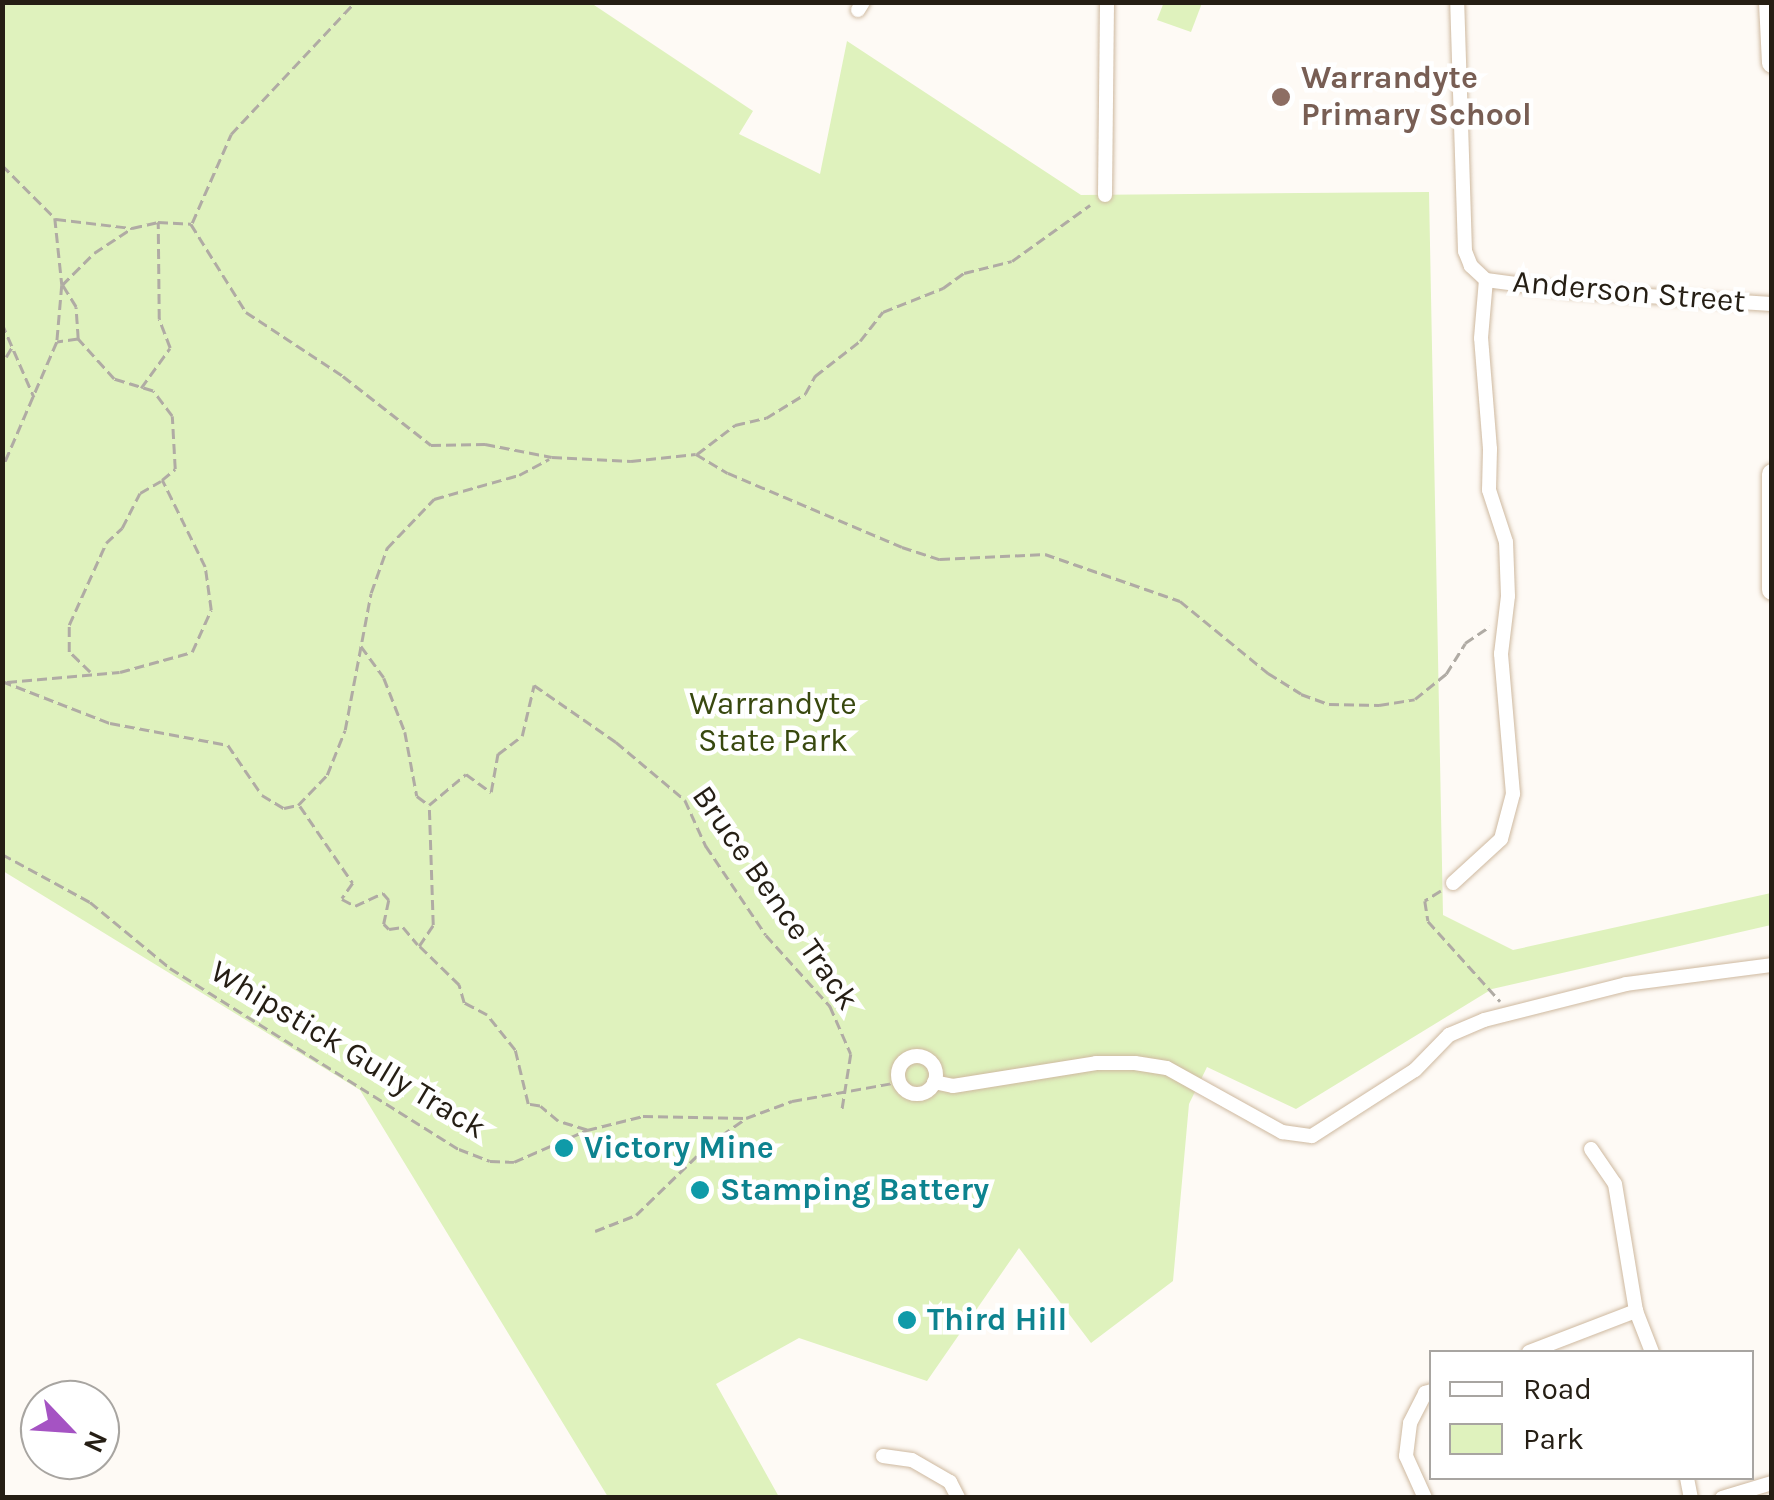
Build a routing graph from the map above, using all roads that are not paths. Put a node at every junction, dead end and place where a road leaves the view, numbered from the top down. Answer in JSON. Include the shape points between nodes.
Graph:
{"nodes":[{"id":1,"x":1108,"y":2,"type":"edge"},
{"id":2,"x":1457,"y":2,"type":"edge"},
{"id":3,"x":1769,"y":2,"type":"edge"},
{"id":4,"x":1772,"y":63,"type":"edge"},
{"id":5,"x":1105,"y":196,"type":"road end"},
{"id":6,"x":1486,"y":280,"type":"junction"},
{"id":7,"x":1772,"y":304,"type":"edge"},
{"id":8,"x":1772,"y":474,"type":"edge"},
{"id":9,"x":1772,"y":590,"type":"edge"},
{"id":10,"x":1453,"y":883,"type":"road end"},
{"id":11,"x":1772,"y":965,"type":"edge"},
{"id":12,"x":934,"y":1082,"type":"junction"},
{"id":13,"x":1590,"y":1149,"type":"dead end"},
{"id":14,"x":1636,"y":1310,"type":"junction"},
{"id":15,"x":1534,"y":1350,"type":"edge"},
{"id":16,"x":1651,"y":1350,"type":"edge"},
{"id":17,"x":1429,"y":1391,"type":"edge"},
{"id":18,"x":883,"y":1456,"type":"dead end"},
{"id":19,"x":1772,"y":1483,"type":"edge"},
{"id":20,"x":958,"y":1498,"type":"edge"},
{"id":21,"x":1425,"y":1498,"type":"edge"},
{"id":22,"x":1722,"y":1498,"type":"edge"}],
"edges":[{"from":1,"to":5,"type":"street"},
{"from":2,"to":6,"type":"street","via":[[1465,252]]},
{"from":3,"to":4,"type":"main road"},
{"from":6,"to":7,"type":"street","name":"Anderson Street"},
{"from":6,"to":10,"type":"street","via":[[1481,338],[1489,490],[1506,542],[1501,654],[1514,794],[1501,839]]},
{"from":8,"to":9,"type":"main road"},
{"from":11,"to":12,"type":"street","via":[[1626,984],[1449,1035],[1415,1070],[1312,1136],[1282,1132],[1167,1068],[1135,1062],[954,1086]]},
{"from":12,"to":12,"type":"street","via":[[932,1063],[914,1057],[900,1069],[906,1091],[917,1094]]},
{"from":13,"to":14,"type":"street","via":[[1615,1184]]},
{"from":14,"to":15,"type":"street"},
{"from":14,"to":16,"type":"street"},
{"from":17,"to":21,"type":"street","via":[[1410,1423],[1406,1456]]},
{"from":18,"to":20,"type":"street","via":[[912,1460],[950,1482]]},
{"from":19,"to":22,"type":"street"}]}
